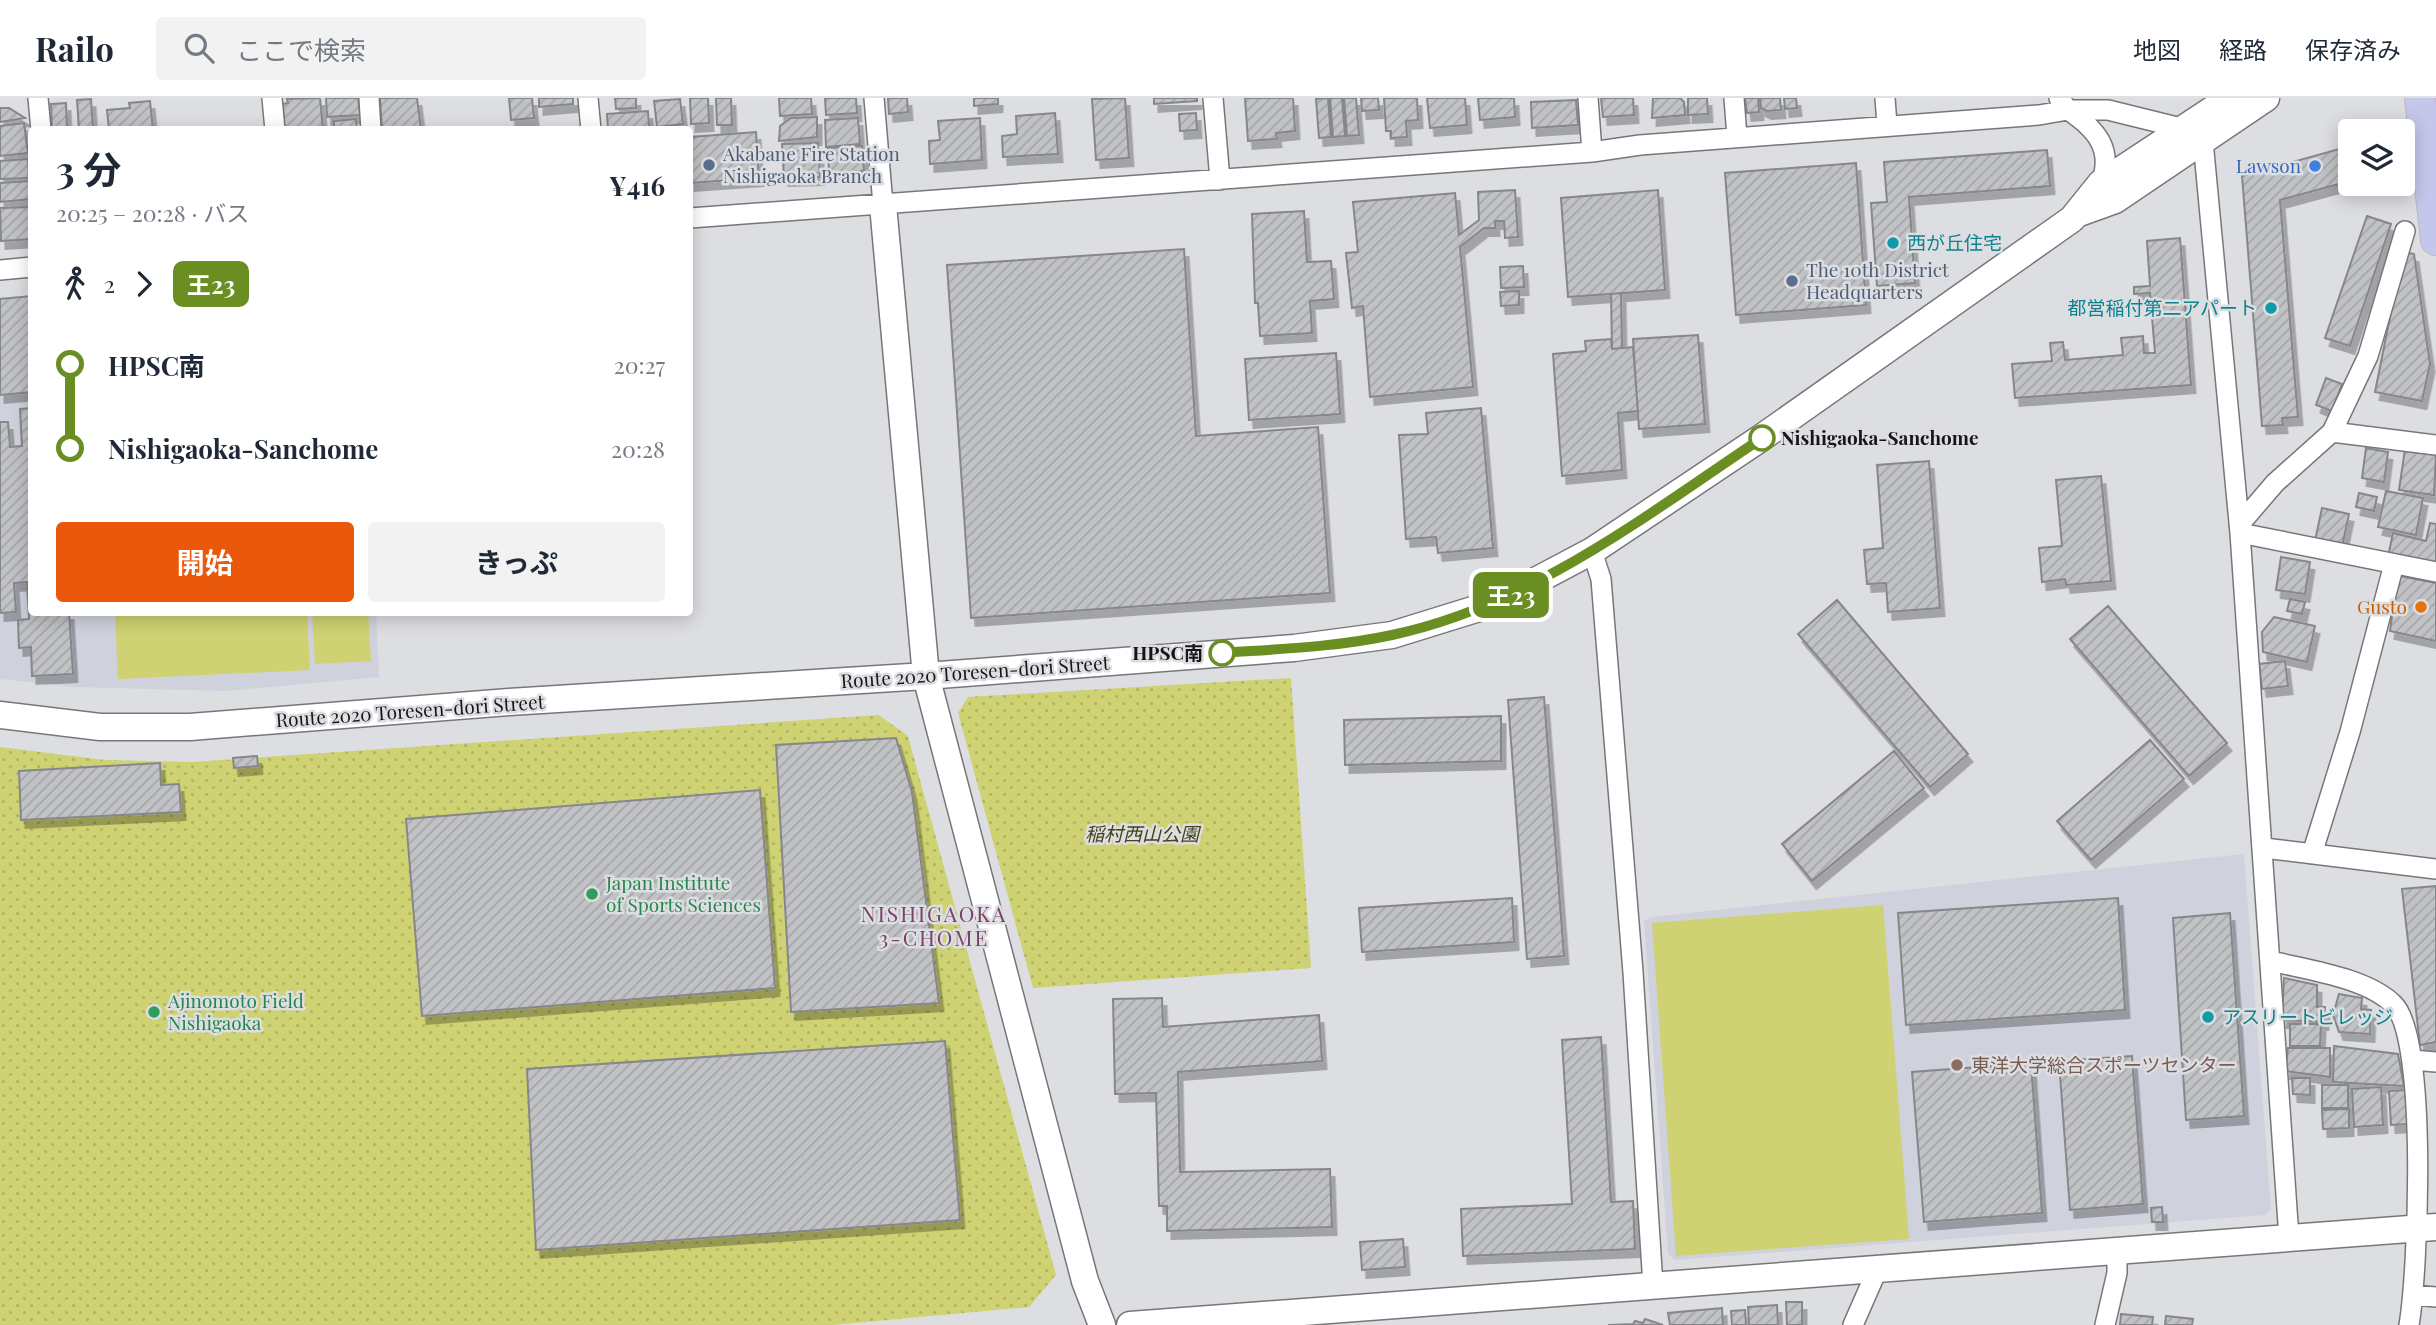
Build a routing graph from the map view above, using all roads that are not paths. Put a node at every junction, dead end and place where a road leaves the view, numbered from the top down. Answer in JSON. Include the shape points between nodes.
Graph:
{"nodes":[{"id":1,"x":38,"y":98,"type":"edge"},
{"id":2,"x":272,"y":98,"type":"edge"},
{"id":3,"x":369,"y":98,"type":"edge"},
{"id":4,"x":588,"y":98,"type":"edge"},
{"id":5,"x":874,"y":98,"type":"edge"},
{"id":6,"x":1213,"y":98,"type":"edge"},
{"id":7,"x":1588,"y":98,"type":"edge"},
{"id":8,"x":1734,"y":98,"type":"edge"},
{"id":9,"x":1885,"y":98,"type":"edge"},
{"id":10,"x":2230,"y":98,"type":"edge"},
{"id":11,"x":2266,"y":98,"type":"edge"},
{"id":12,"x":2418,"y":100,"type":"edge"},
{"id":13,"x":2064,"y":104,"type":"edge"},
{"id":14,"x":1887,"y":125,"type":"junction"},
{"id":15,"x":41,"y":126,"type":"edge"},
{"id":16,"x":275,"y":126,"type":"edge"},
{"id":17,"x":371,"y":126,"type":"edge"},
{"id":18,"x":591,"y":126,"type":"edge"},
{"id":19,"x":2194,"y":135,"type":"junction"},
{"id":20,"x":1737,"y":137,"type":"junction"},
{"id":21,"x":1592,"y":152,"type":"junction"},
{"id":22,"x":1220,"y":180,"type":"junction"},
{"id":23,"x":2101,"y":183,"type":"junction"},
{"id":24,"x":883,"y":205,"type":"junction"},
{"id":25,"x":2079,"y":213,"type":"junction"},
{"id":26,"x":693,"y":218,"type":"edge"},
{"id":27,"x":2405,"y":231,"type":"dead end"},
{"id":28,"x":2436,"y":240,"type":"edge"},
{"id":29,"x":28,"y":267,"type":"edge"},
{"id":30,"x":0,"y":270,"type":"edge"},
{"id":31,"x":2332,"y":432,"type":"junction"},
{"id":32,"x":2436,"y":445,"type":"edge"},
{"id":33,"x":2240,"y":529,"type":"junction"},
{"id":34,"x":1592,"y":551,"type":"junction"},
{"id":35,"x":2394,"y":564,"type":"junction"},
{"id":36,"x":2436,"y":572,"type":"edge"},
{"id":37,"x":926,"y":676,"type":"junction"},
{"id":38,"x":0,"y":715,"type":"edge"},
{"id":39,"x":2264,"y":848,"type":"junction"},
{"id":40,"x":2312,"y":854,"type":"junction"},
{"id":41,"x":2436,"y":869,"type":"edge"},
{"id":42,"x":2271,"y":961,"type":"junction"},
{"id":43,"x":2413,"y":1060,"type":"junction"},
{"id":44,"x":2436,"y":1062,"type":"edge"},
{"id":45,"x":2428,"y":1228,"type":"edge"},
{"id":46,"x":2289,"y":1238,"type":"junction"},
{"id":47,"x":2117,"y":1251,"type":"junction"},
{"id":48,"x":1878,"y":1268,"type":"junction"},
{"id":49,"x":1653,"y":1286,"type":"junction"},
{"id":50,"x":2414,"y":1295,"type":"junction"},
{"id":51,"x":2436,"y":1297,"type":"edge"},
{"id":52,"x":1217,"y":1323,"type":"edge"},
{"id":53,"x":1102,"y":1325,"type":"edge"},
{"id":54,"x":1130,"y":1325,"type":"edge"},
{"id":55,"x":1853,"y":1325,"type":"edge"},
{"id":56,"x":2105,"y":1325,"type":"edge"},
{"id":57,"x":2409,"y":1325,"type":"edge"}],
"edges":[{"from":1,"to":15,"type":"street"},
{"from":2,"to":16,"type":"street"},
{"from":3,"to":17,"type":"street"},
{"from":4,"to":18,"type":"street"},
{"from":5,"to":24,"type":"street"},
{"from":6,"to":22,"type":"street"},
{"from":7,"to":21,"type":"street"},
{"from":8,"to":20,"type":"street"},
{"from":9,"to":14,"type":"street"},
{"from":10,"to":19,"type":"main road","name":"Route 2020 Toresen-dori Street"},
{"from":11,"to":19,"type":"main road","name":"Route 2020 Toresen-dori Street"},
{"from":12,"to":28,"type":"main road"},
{"from":13,"to":14,"type":"street","via":[[2039,115]]},
{"from":13,"to":19,"type":"street","via":[[2108,110]]},
{"from":13,"to":23,"type":"street","via":[[2104,144],[2107,169]]},
{"from":14,"to":20,"type":"street"},
{"from":19,"to":23,"type":"main road","name":"Route 2020 Toresen-dori Street"},
{"from":19,"to":25,"type":"main road","name":"Route 2020 Toresen-dori Street","via":[[2115,200]]},
{"from":19,"to":33,"type":"street"},
{"from":20,"to":21,"type":"street"},
{"from":21,"to":22,"type":"street"},
{"from":22,"to":24,"type":"street"},
{"from":23,"to":25,"type":"main road","name":"Route 2020 Toresen-dori Street"},
{"from":24,"to":26,"type":"street"},
{"from":24,"to":37,"type":"main road"},
{"from":25,"to":34,"type":"main road","name":"Route 2020 Toresen-dori Street","via":[[1762,438]]},
{"from":27,"to":31,"type":"street","via":[[2368,356]]},
{"from":29,"to":30,"type":"street"},
{"from":31,"to":32,"type":"street"},
{"from":31,"to":33,"type":"street","via":[[2275,483]]},
{"from":33,"to":35,"type":"street"},
{"from":33,"to":39,"type":"street"},
{"from":34,"to":37,"type":"main road","name":"Route 2020 Toresen-dori Street","via":[[1492,604],[1392,635],[1294,648]]},
{"from":34,"to":49,"type":"street","via":[[1601,579]]},
{"from":35,"to":36,"type":"street"},
{"from":35,"to":40,"type":"street"},
{"from":37,"to":38,"type":"main road","name":"Route 2020 Toresen-dori Street","via":[[190,727],[100,727]]},
{"from":37,"to":53,"type":"main road","via":[[1086,1281]]},
{"from":39,"to":40,"type":"street"},
{"from":39,"to":42,"type":"street"},
{"from":40,"to":41,"type":"street"},
{"from":42,"to":43,"type":"street","via":[[2380,993],[2397,1008]]},
{"from":42,"to":46,"type":"street"},
{"from":43,"to":44,"type":"street"},
{"from":43,"to":45,"type":"street"},
{"from":45,"to":46,"type":"main road"},
{"from":45,"to":50,"type":"street"},
{"from":46,"to":47,"type":"main road"},
{"from":47,"to":48,"type":"main road"},
{"from":47,"to":56,"type":"street","via":[[2117,1273]]},
{"from":48,"to":49,"type":"main road"},
{"from":48,"to":55,"type":"street"},
{"from":49,"to":52,"type":"main road"},
{"from":50,"to":51,"type":"street"},
{"from":50,"to":57,"type":"street"},
{"from":52,"to":54,"type":"main road"}]}
